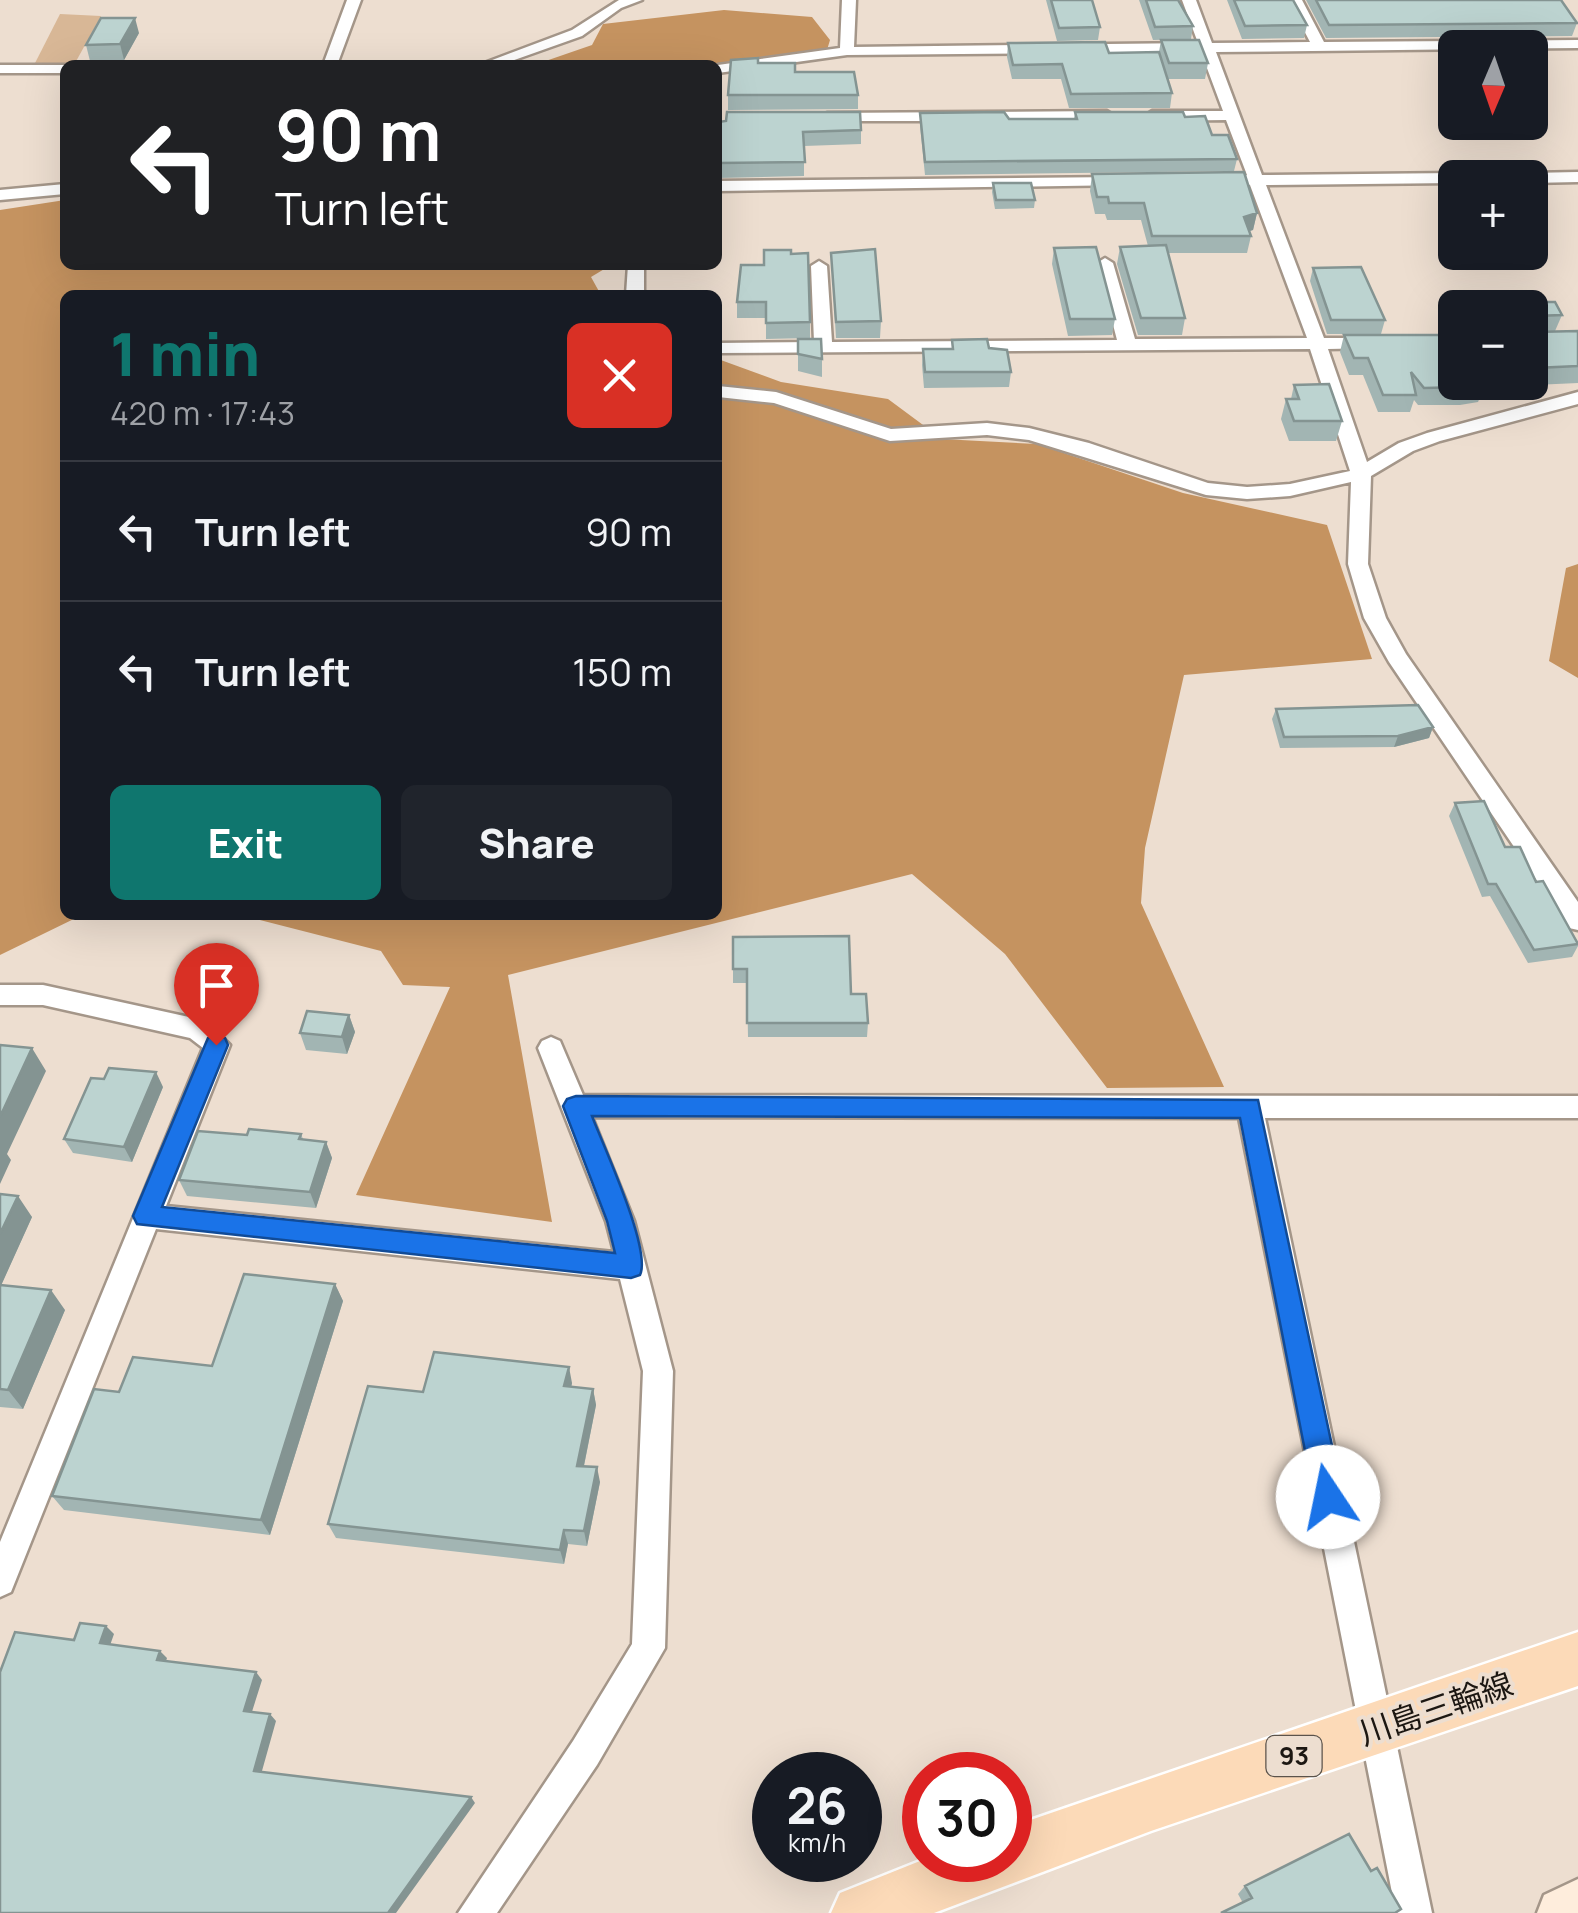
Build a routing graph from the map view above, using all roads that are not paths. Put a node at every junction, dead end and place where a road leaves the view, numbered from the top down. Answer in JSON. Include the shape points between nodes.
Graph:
{"nodes":[{"id":1,"x":354,"y":0,"type":"edge"},
{"id":2,"x":634,"y":0,"type":"edge"},
{"id":3,"x":849,"y":0,"type":"edge"},
{"id":4,"x":1189,"y":0,"type":"edge"},
{"id":5,"x":1296,"y":0,"type":"edge"},
{"id":6,"x":1578,"y":44,"type":"edge"},
{"id":7,"x":1320,"y":46,"type":"junction"},
{"id":8,"x":1207,"y":47,"type":"junction"},
{"id":9,"x":846,"y":51,"type":"junction"},
{"id":10,"x":332,"y":60,"type":"edge"},
{"id":11,"x":500,"y":60,"type":"edge"},
{"id":12,"x":0,"y":69,"type":"edge"},
{"id":13,"x":60,"y":69,"type":"edge"},
{"id":14,"x":722,"y":69,"type":"edge"},
{"id":15,"x":1232,"y":115,"type":"junction"},
{"id":16,"x":816,"y":118,"type":"edge"},
{"id":17,"x":1578,"y":177,"type":"edge"},
{"id":18,"x":1438,"y":178,"type":"edge"},
{"id":19,"x":1548,"y":178,"type":"edge"},
{"id":20,"x":1216,"y":180,"type":"edge"},
{"id":21,"x":1256,"y":180,"type":"junction"},
{"id":22,"x":1137,"y":182,"type":"edge"},
{"id":23,"x":722,"y":186,"type":"edge"},
{"id":24,"x":60,"y":189,"type":"edge"},
{"id":25,"x":0,"y":195,"type":"edge"},
{"id":26,"x":1105,"y":263,"type":"edge"},
{"id":27,"x":819,"y":266,"type":"dead end"},
{"id":28,"x":1396,"y":342,"type":"edge"},
{"id":29,"x":1127,"y":344,"type":"junction"},
{"id":30,"x":1318,"y":344,"type":"junction"},
{"id":31,"x":823,"y":347,"type":"junction"},
{"id":32,"x":722,"y":348,"type":"edge"},
{"id":33,"x":722,"y":392,"type":"edge"},
{"id":34,"x":1578,"y":398,"type":"edge"},
{"id":35,"x":1361,"y":474,"type":"junction"},
{"id":36,"x":1578,"y":921,"type":"edge"},
{"id":37,"x":0,"y":995,"type":"edge"},
{"id":38,"x":551,"y":1048,"type":"dead end"},
{"id":39,"x":576,"y":1106,"type":"junction"},
{"id":40,"x":1578,"y":1107,"type":"edge"},
{"id":41,"x":1250,"y":1108,"type":"junction"},
{"id":42,"x":146,"y":1216,"type":"junction"},
{"id":43,"x":631,"y":1266,"type":"junction"},
{"id":44,"x":0,"y":1581,"type":"edge"},
{"id":45,"x":1578,"y":1659,"type":"edge"},
{"id":46,"x":1376,"y":1730,"type":"junction"},
{"id":47,"x":1032,"y":1847,"type":"edge"},
{"id":48,"x":940,"y":1882,"type":"edge"},
{"id":49,"x":1578,"y":1904,"type":"edge"},
{"id":50,"x":476,"y":1913,"type":"edge"},
{"id":51,"x":860,"y":1913,"type":"edge"},
{"id":52,"x":1414,"y":1913,"type":"edge"},
{"id":53,"x":1562,"y":1913,"type":"edge"}],
"edges":[{"from":1,"to":10,"type":"street"},
{"from":2,"to":11,"type":"street","via":[[577,33]]},
{"from":3,"to":9,"type":"street"},
{"from":4,"to":8,"type":"street"},
{"from":5,"to":7,"type":"street"},
{"from":6,"to":7,"type":"street"},
{"from":7,"to":8,"type":"street"},
{"from":8,"to":9,"type":"street"},
{"from":8,"to":15,"type":"street"},
{"from":9,"to":14,"type":"street"},
{"from":12,"to":13,"type":"street"},
{"from":15,"to":16,"type":"street"},
{"from":15,"to":21,"type":"street"},
{"from":17,"to":19,"type":"street"},
{"from":18,"to":21,"type":"street"},
{"from":20,"to":21,"type":"street"},
{"from":21,"to":30,"type":"street"},
{"from":22,"to":23,"type":"street"},
{"from":24,"to":25,"type":"street"},
{"from":26,"to":29,"type":"street"},
{"from":27,"to":31,"type":"street"},
{"from":28,"to":30,"type":"street"},
{"from":29,"to":30,"type":"street"},
{"from":29,"to":31,"type":"street"},
{"from":30,"to":35,"type":"street"},
{"from":31,"to":32,"type":"street"},
{"from":33,"to":35,"type":"street","via":[[776,398],[890,435],[1029,434],[1206,489],[1290,490]]},
{"from":34,"to":35,"type":"street","via":[[1434,437]]},
{"from":35,"to":36,"type":"street","via":[[1358,564],[1374,618]]},
{"from":37,"to":42,"type":"street","via":[[43,995],[198,1029],[216,1045]]},
{"from":38,"to":39,"type":"street"},
{"from":39,"to":41,"type":"street"},
{"from":39,"to":43,"type":"street"},
{"from":40,"to":41,"type":"street"},
{"from":41,"to":46,"type":"street"},
{"from":42,"to":43,"type":"street"},
{"from":42,"to":44,"type":"street"},
{"from":43,"to":50,"type":"street","via":[[658,1371],[648,1648]]},
{"from":45,"to":46,"type":"main road","name":"川島三輪線","number":"93"},
{"from":46,"to":47,"type":"main road","name":"川島三輪線","number":"93"},
{"from":46,"to":52,"type":"street"},
{"from":48,"to":51,"type":"main road"},
{"from":49,"to":53,"type":"street"}]}
